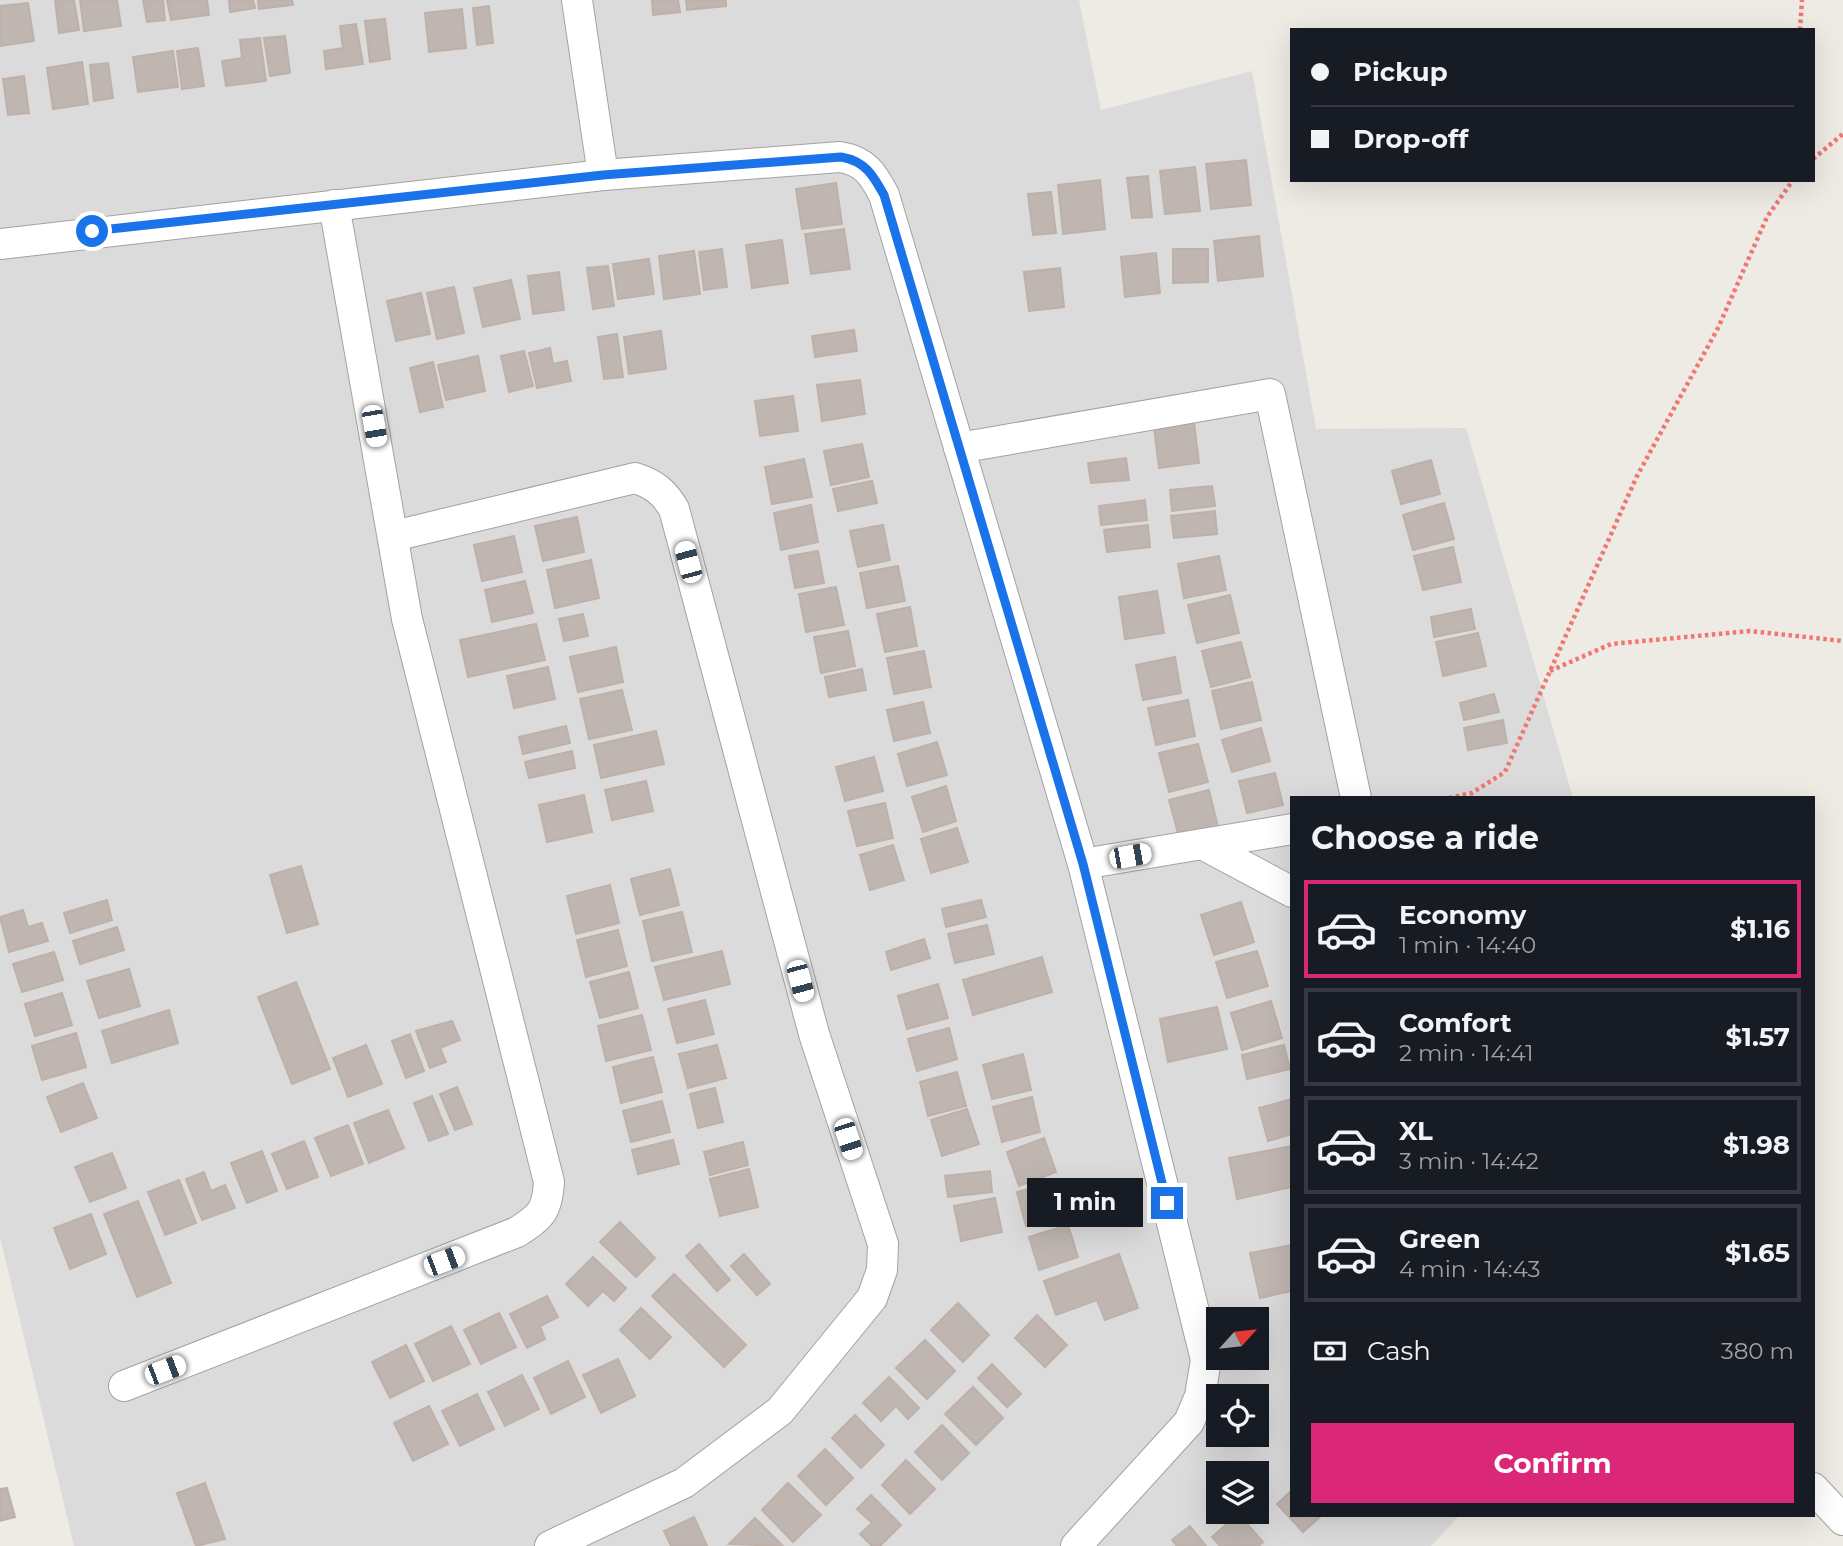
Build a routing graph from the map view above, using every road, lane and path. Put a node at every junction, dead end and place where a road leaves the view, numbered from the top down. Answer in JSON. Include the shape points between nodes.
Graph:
{"nodes":[{"id":1,"x":577,"y":0,"type":"edge"},
{"id":2,"x":1802,"y":0,"type":"edge"},
{"id":3,"x":1800,"y":28,"type":"edge"},
{"id":4,"x":1843,"y":134,"type":"edge"},
{"id":5,"x":1815,"y":157,"type":"edge"},
{"id":6,"x":603,"y":175,"type":"junction"},
{"id":7,"x":1792,"y":182,"type":"edge"},
{"id":8,"x":334,"y":205,"type":"junction"},
{"id":9,"x":0,"y":244,"type":"edge"},
{"id":10,"x":959,"y":448,"type":"junction"},
{"id":11,"x":394,"y":536,"type":"junction"},
{"id":12,"x":1843,"y":641,"type":"edge"},
{"id":13,"x":1550,"y":671,"type":"junction"},
{"id":14,"x":1356,"y":796,"type":"edge"},
{"id":15,"x":1458,"y":796,"type":"edge"},
{"id":16,"x":1290,"y":828,"type":"edge"},
{"id":17,"x":1202,"y":844,"type":"junction"},
{"id":18,"x":1083,"y":864,"type":"junction"},
{"id":19,"x":1290,"y":891,"type":"edge"},
{"id":20,"x":124,"y":1386,"type":"dead end"},
{"id":21,"x":1815,"y":1490,"type":"edge"},
{"id":22,"x":1843,"y":1520,"type":"edge"},
{"id":23,"x":552,"y":1546,"type":"edge"},
{"id":24,"x":1076,"y":1546,"type":"edge"}],
"edges":[{"from":1,"to":6,"type":"street"},
{"from":2,"to":3,"type":"path"},
{"from":4,"to":5,"type":"path"},
{"from":6,"to":8,"type":"street"},
{"from":6,"to":10,"type":"street","via":[[841,157],[856,160],[871,172],[884,195]]},
{"from":7,"to":13,"type":"path","via":[[1767,217],[1718,328],[1637,476]]},
{"from":8,"to":9,"type":"street"},
{"from":8,"to":11,"type":"street"},
{"from":10,"to":14,"type":"street","via":[[1270,394]]},
{"from":10,"to":18,"type":"street"},
{"from":11,"to":20,"type":"street","via":[[407,619],[549,1182],[548,1205],[517,1232]]},
{"from":11,"to":23,"type":"street","via":[[635,478],[666,494],[674,509],[814,1034],[883,1244],[882,1270],[872,1298],[780,1411],[684,1483]]},
{"from":12,"to":13,"type":"path","via":[[1750,631],[1611,644]]},
{"from":13,"to":15,"type":"path","via":[[1504,772],[1472,793]]},
{"from":16,"to":17,"type":"street"},
{"from":17,"to":18,"type":"street"},
{"from":17,"to":19,"type":"street"},
{"from":18,"to":24,"type":"street","via":[[1206,1360],[1200,1396],[1189,1422]]},
{"from":21,"to":22,"type":"street"}]}
